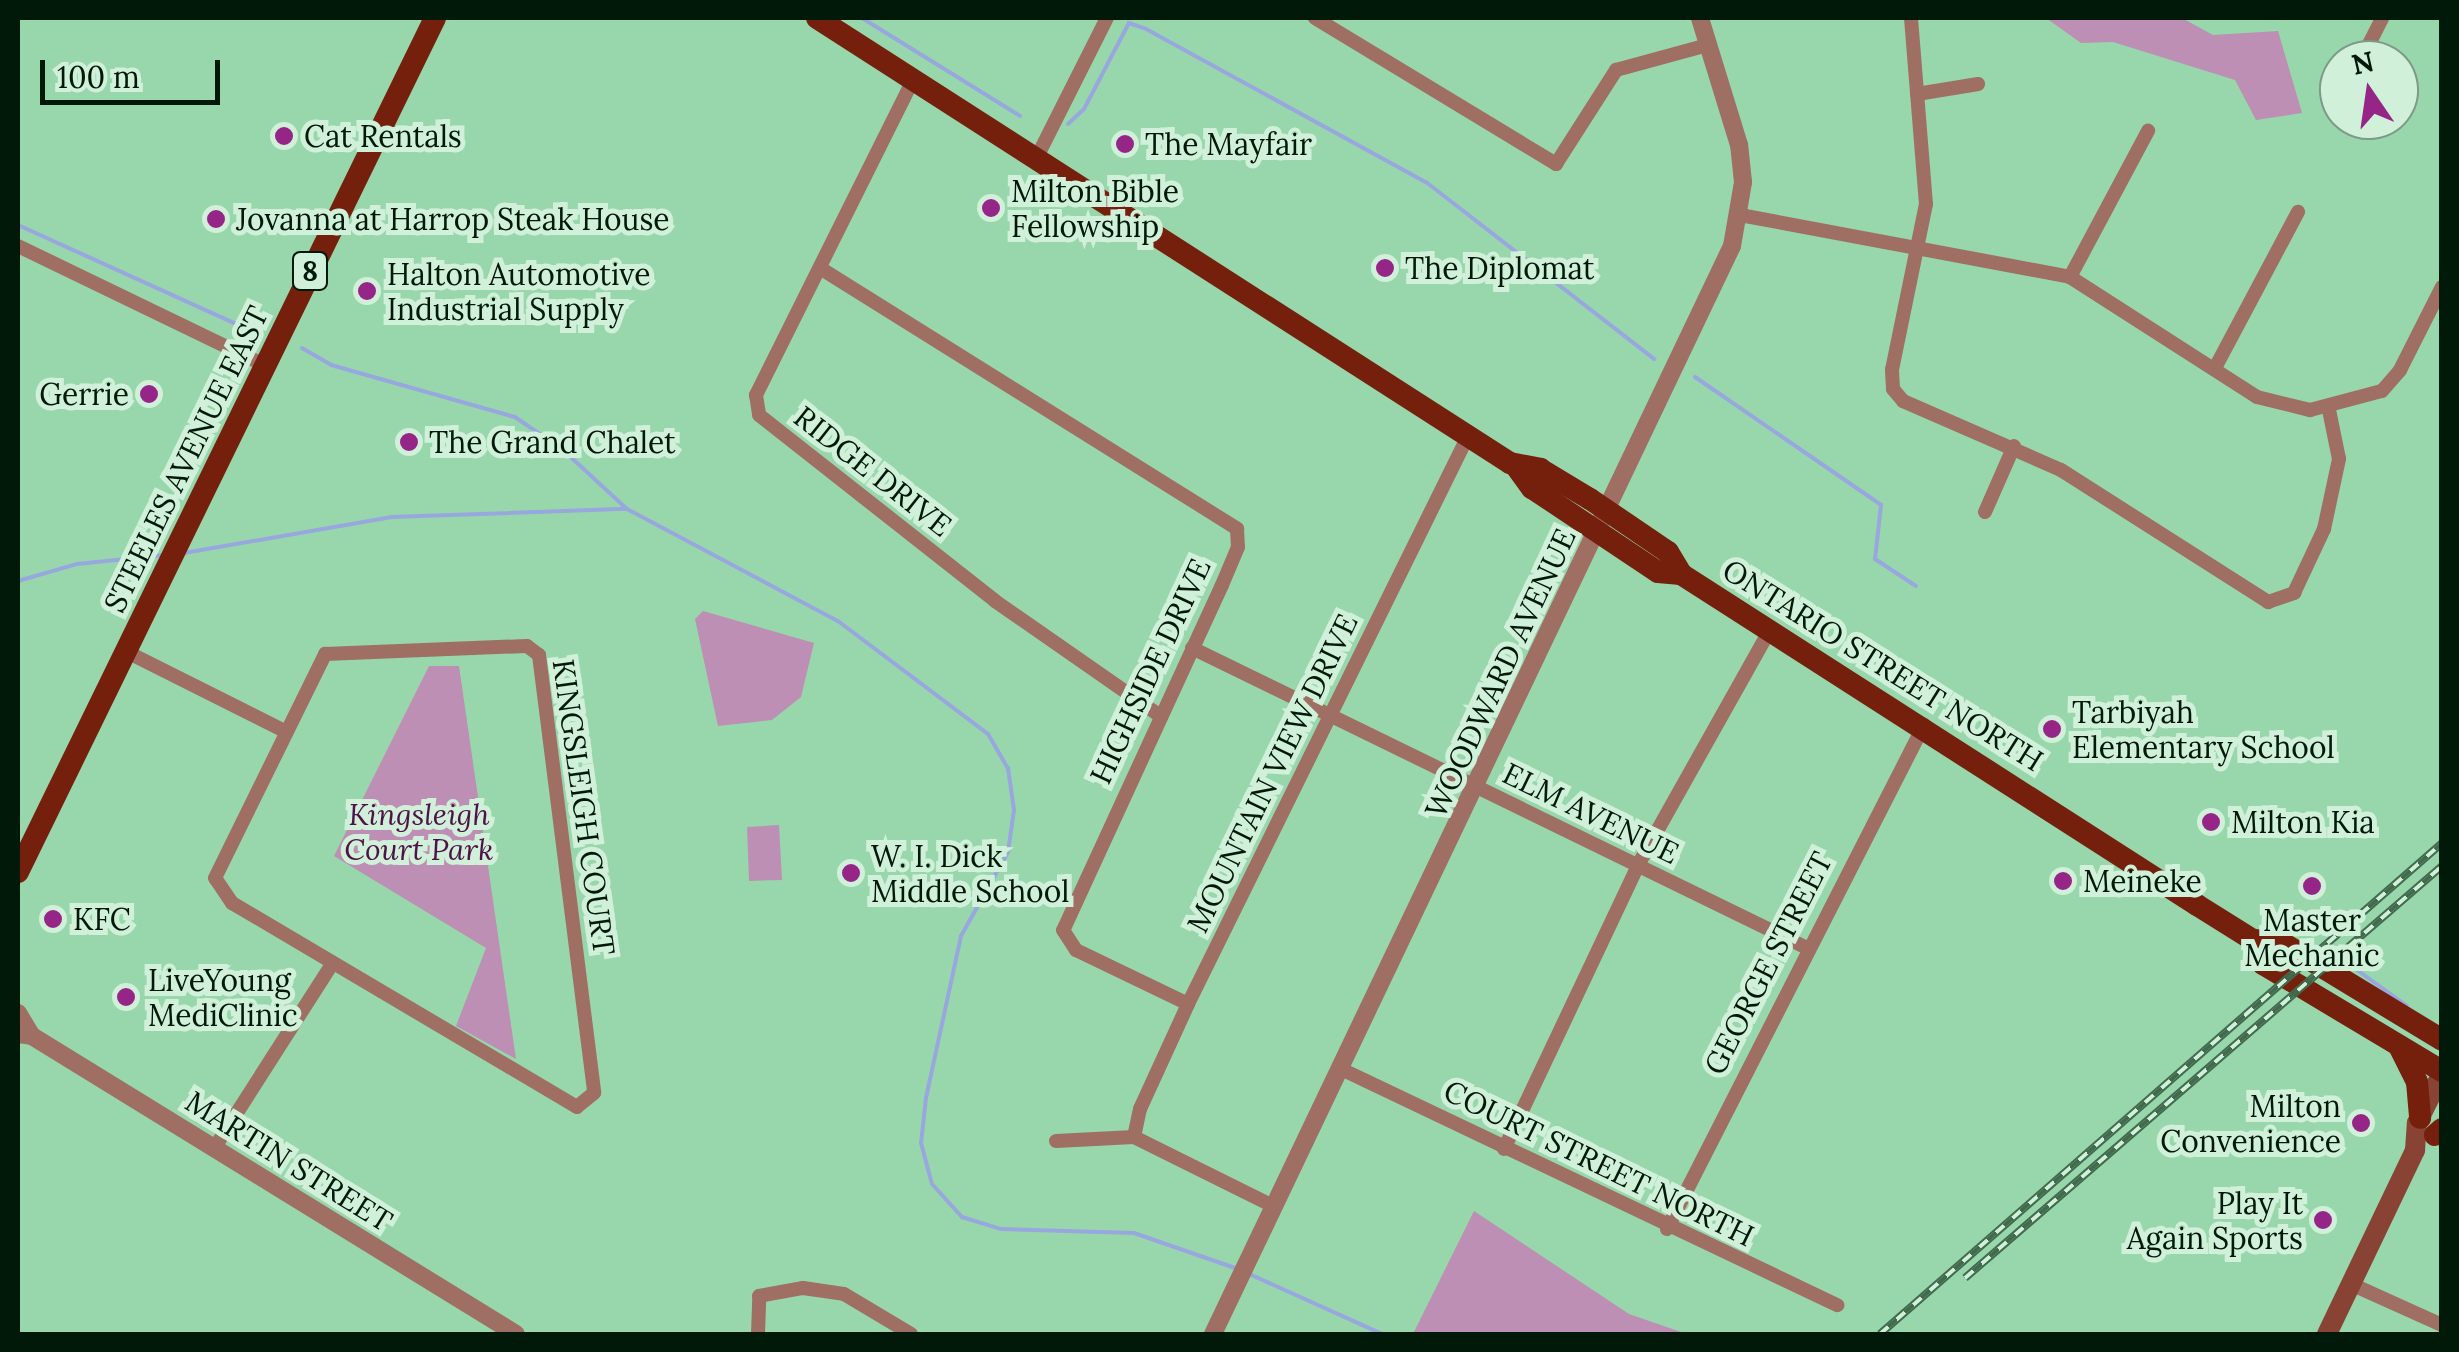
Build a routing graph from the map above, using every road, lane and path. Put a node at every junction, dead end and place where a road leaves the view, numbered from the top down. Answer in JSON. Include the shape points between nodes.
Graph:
{"nodes":[{"id":1,"x":435,"y":18,"type":"edge"},
{"id":2,"x":817,"y":18,"type":"edge"},
{"id":3,"x":1107,"y":18,"type":"edge"},
{"id":4,"x":1315,"y":18,"type":"edge"},
{"id":5,"x":1700,"y":18,"type":"edge"},
{"id":6,"x":1911,"y":18,"type":"edge"},
{"id":7,"x":1708,"y":45,"type":"junction"},
{"id":8,"x":912,"y":80,"type":"junction"},
{"id":9,"x":1978,"y":84,"type":"dead end"},
{"id":10,"x":1917,"y":94,"type":"junction"},
{"id":11,"x":2148,"y":131,"type":"dead end"},
{"id":12,"x":1036,"y":159,"type":"junction"},
{"id":13,"x":2298,"y":212,"type":"dead end"},
{"id":14,"x":1740,"y":215,"type":"junction"},
{"id":15,"x":1914,"y":245,"type":"junction"},
{"id":16,"x":18,"y":246,"type":"edge"},
{"id":17,"x":820,"y":268,"type":"junction"},
{"id":18,"x":2070,"y":277,"type":"junction"},
{"id":19,"x":2442,"y":287,"type":"edge"},
{"id":20,"x":264,"y":365,"type":"junction"},
{"id":21,"x":2215,"y":368,"type":"junction"},
{"id":22,"x":2329,"y":410,"type":"junction"},
{"id":23,"x":1468,"y":436,"type":"junction"},
{"id":24,"x":2014,"y":446,"type":"junction"},
{"id":25,"x":1985,"y":512,"type":"dead end"},
{"id":26,"x":1602,"y":521,"type":"junction"},
{"id":27,"x":1770,"y":630,"type":"junction"},
{"id":28,"x":1192,"y":648,"type":"junction"},
{"id":29,"x":127,"y":652,"type":"junction"},
{"id":30,"x":1159,"y":715,"type":"junction"},
{"id":31,"x":1331,"y":717,"type":"junction"},
{"id":32,"x":1924,"y":726,"type":"junction"},
{"id":33,"x":283,"y":730,"type":"junction"},
{"id":34,"x":1477,"y":788,"type":"junction"},
{"id":35,"x":1638,"y":866,"type":"junction"},
{"id":36,"x":18,"y":872,"type":"edge"},
{"id":37,"x":2253,"y":940,"type":"junction"},
{"id":38,"x":1805,"y":947,"type":"junction"},
{"id":39,"x":332,"y":964,"type":"junction"},
{"id":40,"x":1188,"y":1004,"type":"junction"},
{"id":41,"x":18,"y":1014,"type":"edge"},
{"id":42,"x":25,"y":1035,"type":"edge"},
{"id":43,"x":2442,"y":1040,"type":"edge"},
{"id":44,"x":2399,"y":1046,"type":"junction"},
{"id":45,"x":1339,"y":1068,"type":"junction"},
{"id":46,"x":2442,"y":1072,"type":"edge"},
{"id":47,"x":2434,"y":1126,"type":"edge"},
{"id":48,"x":1134,"y":1136,"type":"junction"},
{"id":49,"x":1056,"y":1141,"type":"dead end"},
{"id":50,"x":215,"y":1147,"type":"junction"},
{"id":51,"x":1504,"y":1149,"type":"junction"},
{"id":52,"x":1275,"y":1208,"type":"junction"},
{"id":53,"x":1667,"y":1229,"type":"junction"},
{"id":54,"x":2351,"y":1284,"type":"junction"},
{"id":55,"x":1837,"y":1306,"type":"dead end"},
{"id":56,"x":2442,"y":1324,"type":"edge"},
{"id":57,"x":516,"y":1334,"type":"edge"},
{"id":58,"x":758,"y":1334,"type":"edge"},
{"id":59,"x":911,"y":1334,"type":"edge"},
{"id":60,"x":1213,"y":1334,"type":"edge"},
{"id":61,"x":2326,"y":1334,"type":"edge"}],
"edges":[{"from":1,"to":20,"type":"main road","name":"STEELES AVENUE EAST","number":"8"},
{"from":2,"to":8,"type":"main road","name":"ONTARIO STREET NORTH"},
{"from":3,"to":12,"type":"street"},
{"from":4,"to":7,"type":"street","via":[[1556,164],[1616,70]]},
{"from":5,"to":7,"type":"street","name":"WOODWARD AVENUE"},
{"from":6,"to":10,"type":"street"},
{"from":7,"to":14,"type":"street","name":"WOODWARD AVENUE","via":[[1738,145]]},
{"from":8,"to":12,"type":"main road","name":"ONTARIO STREET NORTH"},
{"from":8,"to":17,"type":"street","name":"RIDGE DRIVE"},
{"from":9,"to":10,"type":"street"},
{"from":10,"to":15,"type":"street","via":[[1926,204]]},
{"from":11,"to":18,"type":"street"},
{"from":12,"to":23,"type":"main road","name":"ONTARIO STREET NORTH"},
{"from":13,"to":21,"type":"street"},
{"from":14,"to":15,"type":"street"},
{"from":14,"to":26,"type":"street","name":"WOODWARD AVENUE","via":[[1732,246]]},
{"from":15,"to":18,"type":"street"},
{"from":15,"to":24,"type":"street","via":[[1893,389],[1903,400]]},
{"from":16,"to":20,"type":"street"},
{"from":17,"to":28,"type":"street","name":"HIGHSIDE DRIVE","via":[[1237,529],[1238,547]]},
{"from":17,"to":30,"type":"street","name":"RIDGE DRIVE","via":[[756,395],[758,415],[995,601]]},
{"from":18,"to":21,"type":"street"},
{"from":19,"to":22,"type":"street","via":[[2400,370],[2382,391]]},
{"from":20,"to":29,"type":"main road","name":"STEELES AVENUE EAST","number":"8"},
{"from":21,"to":22,"type":"street","via":[[2268,401]]},
{"from":22,"to":24,"type":"street","via":[[2339,459],[2335,492],[2294,593],[2281,603],[2252,595]]},
{"from":23,"to":26,"type":"main road","name":"ONTARIO STREET NORTH","via":[[1515,465],[1532,488]]},
{"from":23,"to":31,"type":"street","name":"MOUNTAIN VIEW DRIVE"},
{"from":24,"to":25,"type":"street"},
{"from":26,"to":27,"type":"main road","name":"ONTARIO STREET NORTH","via":[[1658,572],[1681,574]]},
{"from":26,"to":34,"type":"street","name":"WOODWARD AVENUE"},
{"from":27,"to":32,"type":"main road","name":"ONTARIO STREET NORTH"},
{"from":27,"to":35,"type":"street"},
{"from":28,"to":30,"type":"street","name":"HIGHSIDE DRIVE"},
{"from":28,"to":31,"type":"street","name":"ELM AVENUE"},
{"from":29,"to":33,"type":"street"},
{"from":29,"to":36,"type":"main road","name":"STEELES AVENUE EAST","number":"8"},
{"from":30,"to":40,"type":"street","name":"HIGHSIDE DRIVE","via":[[1064,930],[1076,950]]},
{"from":31,"to":34,"type":"street","name":"ELM AVENUE"},
{"from":31,"to":40,"type":"street","name":"MOUNTAIN VIEW DRIVE"},
{"from":32,"to":37,"type":"main road","name":"ONTARIO STREET NORTH"},
{"from":32,"to":38,"type":"street","name":"GEORGE STREET"},
{"from":33,"to":39,"type":"street","name":"KINGSLEIGH COURT","via":[[216,870],[216,884],[232,903]]},
{"from":33,"to":39,"type":"street","name":"KINGSLEIGH COURT","via":[[316,666],[336,649],[536,649],[592,1100],[563,1104]]},
{"from":34,"to":35,"type":"street","name":"ELM AVENUE"},
{"from":34,"to":45,"type":"street","name":"WOODWARD AVENUE"},
{"from":35,"to":38,"type":"street","name":"ELM AVENUE"},
{"from":35,"to":51,"type":"street"},
{"from":37,"to":43,"type":"main road","name":"ONTARIO STREET NORTH","via":[[2281,942]]},
{"from":37,"to":44,"type":"main road","name":"ONTARIO STREET NORTH","via":[[2263,964]]},
{"from":38,"to":53,"type":"street","name":"GEORGE STREET"},
{"from":39,"to":50,"type":"street"},
{"from":40,"to":48,"type":"street","name":"MOUNTAIN VIEW DRIVE"},
{"from":41,"to":42,"type":"street","name":"MARTIN STREET"},
{"from":42,"to":50,"type":"street","name":"MARTIN STREET"},
{"from":44,"to":46,"type":"main road","name":"ONTARIO STREET NORTH"},
{"from":44,"to":47,"type":"main road"},
{"from":45,"to":51,"type":"street","name":"COURT STREET NORTH"},
{"from":45,"to":52,"type":"street","name":"WOODWARD AVENUE"},
{"from":46,"to":47,"type":"main road"},
{"from":47,"to":54,"type":"main road","via":[[2414,1150]]},
{"from":48,"to":49,"type":"street"},
{"from":48,"to":52,"type":"street"},
{"from":50,"to":57,"type":"street","name":"MARTIN STREET"},
{"from":51,"to":53,"type":"street","name":"COURT STREET NORTH"},
{"from":52,"to":60,"type":"street","name":"WOODWARD AVENUE"},
{"from":53,"to":55,"type":"street","name":"COURT STREET NORTH"},
{"from":54,"to":56,"type":"street"},
{"from":54,"to":61,"type":"main road"},
{"from":58,"to":59,"type":"street","via":[[760,1296],[803,1288],[844,1294]]}]}
